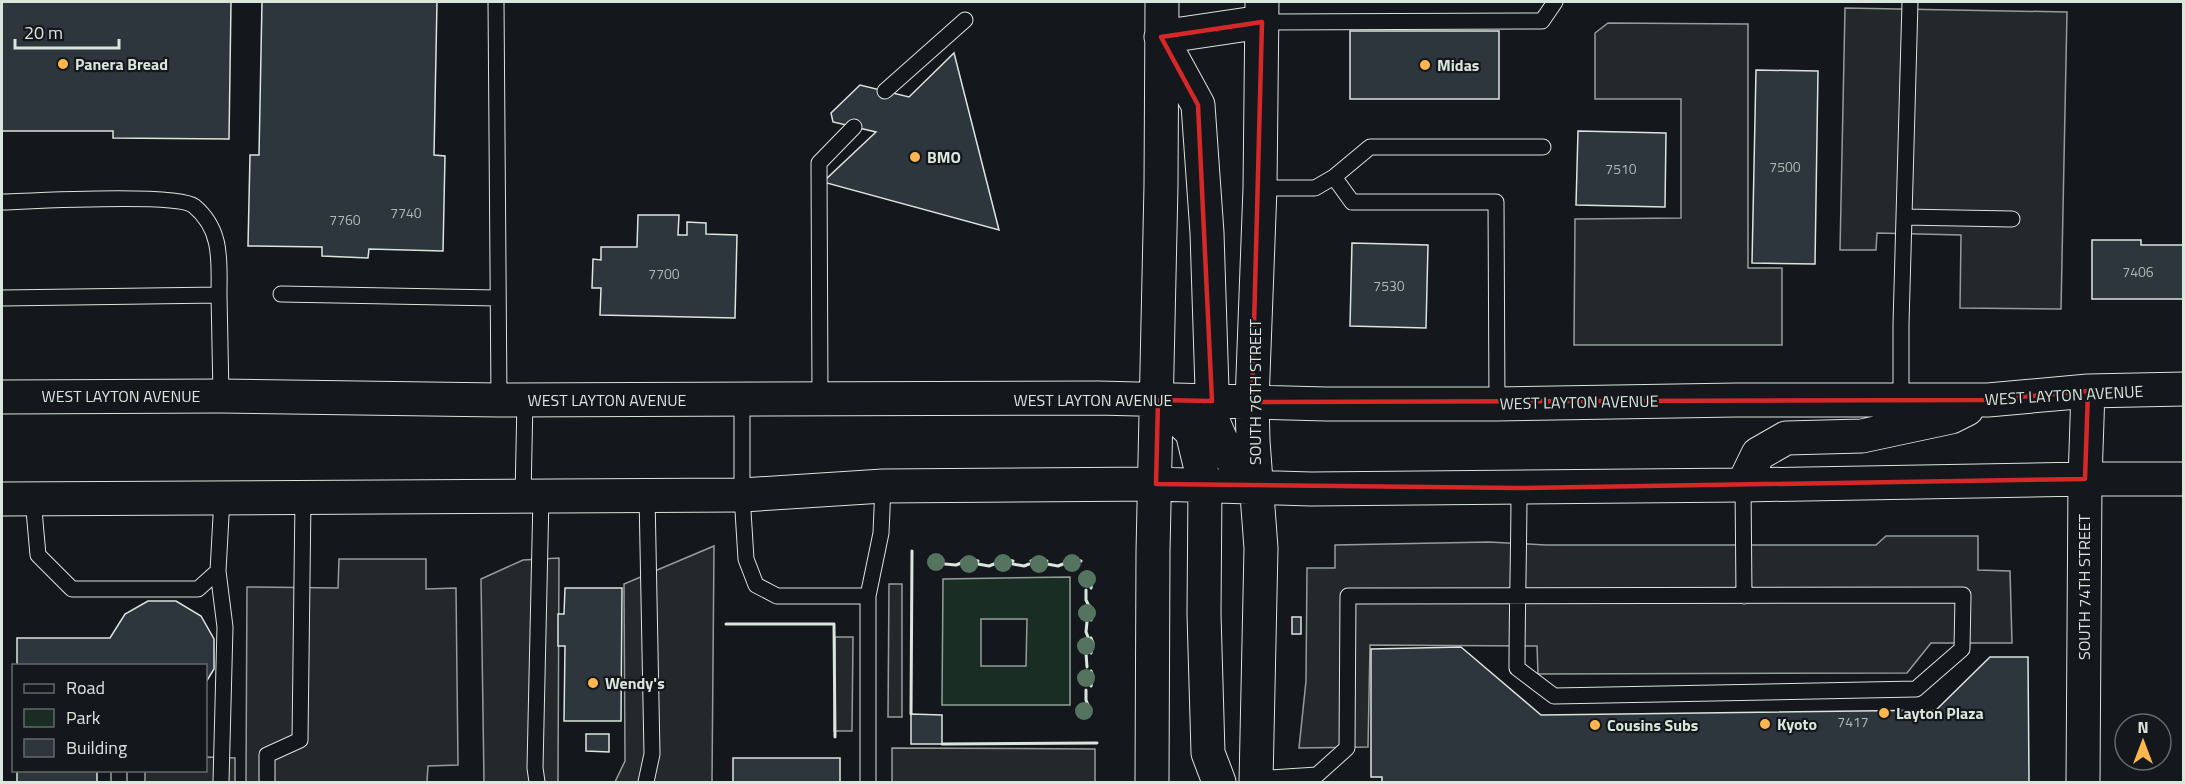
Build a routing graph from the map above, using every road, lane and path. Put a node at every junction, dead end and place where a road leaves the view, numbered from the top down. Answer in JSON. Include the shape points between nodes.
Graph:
{"nodes":[{"id":1,"x":496,"y":2,"type":"edge"},
{"id":2,"x":1162,"y":2,"type":"edge"},
{"id":3,"x":1555,"y":2,"type":"edge"},
{"id":4,"x":1910,"y":2,"type":"edge"},
{"id":5,"x":1262,"y":12,"type":"edge"},
{"id":6,"x":964,"y":20,"type":"dead end"},
{"id":7,"x":1161,"y":37,"type":"junction"},
{"id":8,"x":885,"y":90,"type":"dead end"},
{"id":9,"x":854,"y":127,"type":"dead end"},
{"id":10,"x":1544,"y":147,"type":"dead end"},
{"id":11,"x":1334,"y":177,"type":"junction"},
{"id":12,"x":1260,"y":188,"type":"junction"},
{"id":13,"x":2,"y":202,"type":"edge"},
{"id":14,"x":1904,"y":217,"type":"junction"},
{"id":15,"x":2012,"y":219,"type":"dead end"},
{"id":16,"x":281,"y":294,"type":"dead end"},
{"id":17,"x":219,"y":296,"type":"junction"},
{"id":18,"x":2,"y":298,"type":"edge"},
{"id":19,"x":497,"y":298,"type":"junction"},
{"id":20,"x":2184,"y":389,"type":"edge"},
{"id":21,"x":2088,"y":391,"type":"junction"},
{"id":22,"x":221,"y":396,"type":"junction"},
{"id":23,"x":2,"y":397,"type":"edge"},
{"id":24,"x":820,"y":399,"type":"junction"},
{"id":25,"x":1902,"y":399,"type":"junction"},
{"id":26,"x":512,"y":400,"type":"junction"},
{"id":27,"x":742,"y":400,"type":"junction"},
{"id":28,"x":1158,"y":400,"type":"junction"},
{"id":29,"x":1988,"y":400,"type":"junction"},
{"id":30,"x":1212,"y":401,"type":"junction"},
{"id":31,"x":1252,"y":402,"type":"junction"},
{"id":32,"x":1497,"y":404,"type":"junction"},
{"id":33,"x":2085,"y":479,"type":"junction"},
{"id":34,"x":2184,"y":479,"type":"edge"},
{"id":35,"x":1156,"y":484,"type":"junction"},
{"id":36,"x":1743,"y":485,"type":"junction"},
{"id":37,"x":883,"y":486,"type":"junction"},
{"id":38,"x":1205,"y":486,"type":"junction"},
{"id":39,"x":1256,"y":488,"type":"junction"},
{"id":40,"x":1519,"y":488,"type":"junction"},
{"id":41,"x":647,"y":495,"type":"junction"},
{"id":42,"x":742,"y":495,"type":"junction"},
{"id":43,"x":532,"y":496,"type":"junction"},
{"id":44,"x":222,"y":498,"type":"junction"},
{"id":45,"x":303,"y":498,"type":"junction"},
{"id":46,"x":2,"y":499,"type":"edge"},
{"id":47,"x":33,"y":499,"type":"junction"},
{"id":48,"x":218,"y":571,"type":"junction"},
{"id":49,"x":867,"y":596,"type":"junction"},
{"id":50,"x":1517,"y":596,"type":"junction"},
{"id":51,"x":1744,"y":596,"type":"junction"},
{"id":52,"x":1256,"y":781,"type":"edge"},
{"id":53,"x":221,"y":783,"type":"edge"},
{"id":54,"x":267,"y":783,"type":"edge"},
{"id":55,"x":537,"y":783,"type":"edge"},
{"id":56,"x":646,"y":783,"type":"edge"},
{"id":57,"x":867,"y":783,"type":"edge"},
{"id":58,"x":1152,"y":783,"type":"edge"},
{"id":59,"x":1219,"y":783,"type":"edge"},
{"id":60,"x":2083,"y":783,"type":"edge"}],
"edges":[{"from":1,"to":19,"type":"lane"},
{"from":2,"to":7,"type":"main road"},
{"from":3,"to":5,"type":"lane","via":[[1542,21]]},
{"from":4,"to":14,"type":"lane"},
{"from":5,"to":7,"type":"main road"},
{"from":5,"to":12,"type":"main road","name":"SOUTH 76TH STREET"},
{"from":6,"to":8,"type":"lane"},
{"from":7,"to":28,"type":"main road"},
{"from":7,"to":30,"type":"main road","via":[[1198,105]]},
{"from":9,"to":24,"type":"lane","via":[[819,163]]},
{"from":10,"to":11,"type":"lane","via":[[1370,147]]},
{"from":11,"to":12,"type":"lane","via":[[1315,188]]},
{"from":11,"to":32,"type":"lane","via":[[1352,202],[1496,202]]},
{"from":12,"to":31,"type":"main road","name":"SOUTH 76TH STREET"},
{"from":13,"to":17,"type":"lane","via":[[146,198],[192,204],[208,220],[219,247]]},
{"from":14,"to":15,"type":"lane"},
{"from":14,"to":25,"type":"lane"},
{"from":16,"to":19,"type":"lane"},
{"from":17,"to":18,"type":"lane"},
{"from":17,"to":22,"type":"lane"},
{"from":19,"to":26,"type":"lane"},
{"from":20,"to":21,"type":"main road","name":"WEST LAYTON AVENUE"},
{"from":21,"to":29,"type":"main road","name":"WEST LAYTON AVENUE"},
{"from":21,"to":33,"type":"main road","name":"SOUTH 74TH STREET"},
{"from":22,"to":23,"type":"main road","name":"WEST LAYTON AVENUE"},
{"from":22,"to":26,"type":"main road","name":"WEST LAYTON AVENUE"},
{"from":24,"to":27,"type":"main road","name":"WEST LAYTON AVENUE"},
{"from":24,"to":28,"type":"main road","name":"WEST LAYTON AVENUE"},
{"from":25,"to":29,"type":"main road","name":"WEST LAYTON AVENUE"},
{"from":25,"to":32,"type":"main road","name":"WEST LAYTON AVENUE"},
{"from":26,"to":27,"type":"main road","name":"WEST LAYTON AVENUE"},
{"from":26,"to":43,"type":"lane"},
{"from":27,"to":42,"type":"lane"},
{"from":28,"to":30,"type":"main road","name":"WEST LAYTON AVENUE"},
{"from":28,"to":35,"type":"main road"},
{"from":28,"to":38,"type":"main road","via":[[1192,432]]},
{"from":29,"to":36,"type":"main road","via":[[1951,417],[1862,436],[1786,438],[1758,454]]},
{"from":30,"to":31,"type":"main road","name":"WEST LAYTON AVENUE"},
{"from":30,"to":39,"type":"main road","via":[[1213,421],[1222,446]]},
{"from":31,"to":32,"type":"main road","name":"WEST LAYTON AVENUE"},
{"from":31,"to":39,"type":"main road","name":"SOUTH 76TH STREET"},
{"from":33,"to":34,"type":"main road"},
{"from":33,"to":36,"type":"main road"},
{"from":33,"to":60,"type":"main road","name":"SOUTH 74TH STREET"},
{"from":35,"to":37,"type":"main road"},
{"from":35,"to":38,"type":"main road"},
{"from":35,"to":58,"type":"main road"},
{"from":36,"to":40,"type":"main road"},
{"from":36,"to":51,"type":"lane"},
{"from":37,"to":42,"type":"main road"},
{"from":37,"to":49,"type":"lane","via":[[881,533]]},
{"from":38,"to":39,"type":"main road"},
{"from":38,"to":59,"type":"main road","via":[[1208,753]]},
{"from":39,"to":40,"type":"main road"},
{"from":39,"to":52,"type":"main road","name":"SOUTH 76TH STREET","via":[[1261,563]]},
{"from":40,"to":50,"type":"lane"},
{"from":41,"to":42,"type":"main road"},
{"from":41,"to":43,"type":"main road"},
{"from":41,"to":56,"type":"lane","via":[[652,754]]},
{"from":42,"to":49,"type":"lane","via":[[746,559],[756,585],[777,596]]},
{"from":43,"to":45,"type":"main road"},
{"from":43,"to":55,"type":"lane"},
{"from":44,"to":45,"type":"main road"},
{"from":44,"to":47,"type":"main road"},
{"from":44,"to":48,"type":"lane"},
{"from":45,"to":54,"type":"lane","via":[[300,740],[267,755]]},
{"from":46,"to":47,"type":"main road"},
{"from":47,"to":48,"type":"lane","via":[[38,555],[72,589],[198,590]]},
{"from":48,"to":53,"type":"lane","via":[[225,627]]},
{"from":49,"to":57,"type":"lane"},
{"from":50,"to":51,"type":"lane"},
{"from":50,"to":51,"type":"lane","via":[[1517,668],[1554,696],[1916,689],[1962,649],[1963,595]]},
{"from":50,"to":52,"type":"lane","via":[[1348,596],[1347,748],[1317,776]]}]}
